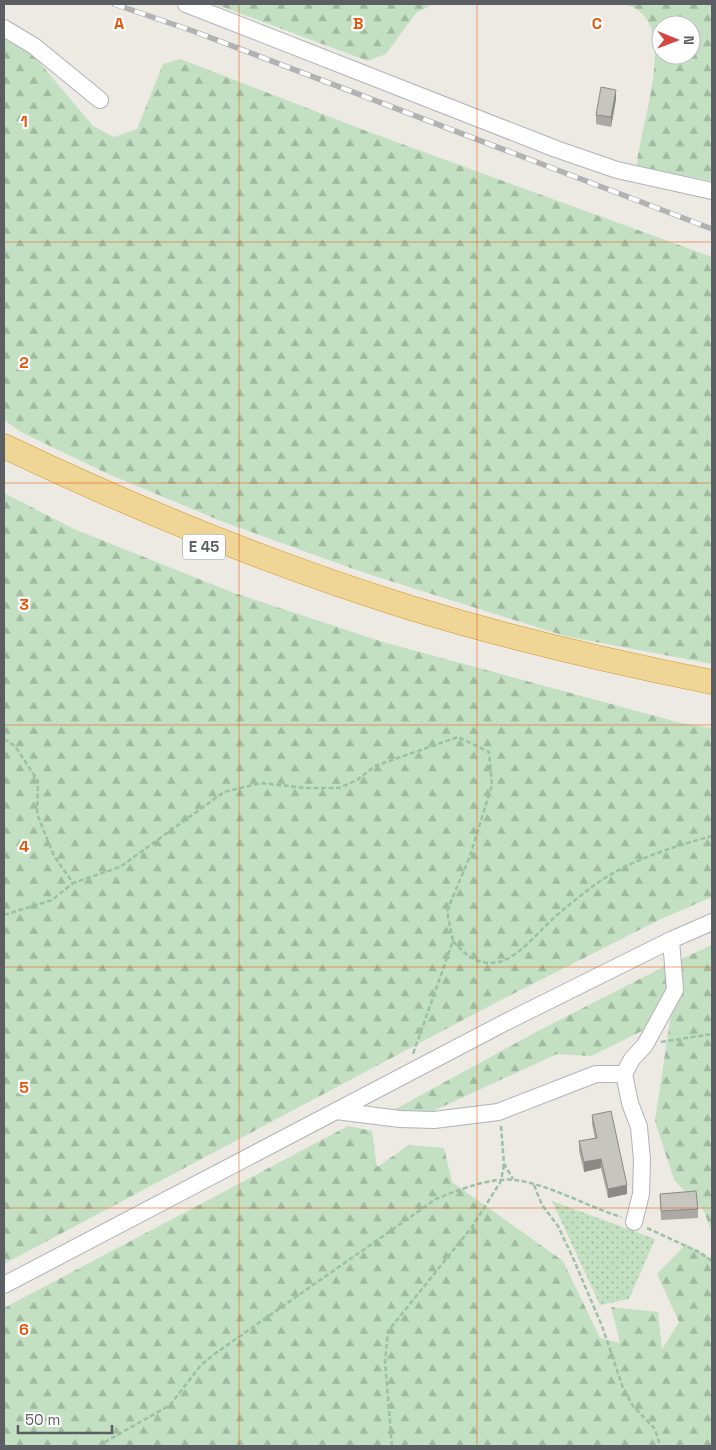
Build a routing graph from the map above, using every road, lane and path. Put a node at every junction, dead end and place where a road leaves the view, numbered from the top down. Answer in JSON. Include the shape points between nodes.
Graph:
{"nodes":[{"id":1,"x":186,"y":4,"type":"edge"},
{"id":2,"x":4,"y":28,"type":"edge"},
{"id":3,"x":100,"y":100,"type":"dead end"},
{"id":4,"x":712,"y":191,"type":"edge"},
{"id":5,"x":4,"y":446,"type":"edge"},
{"id":6,"x":4,"y":460,"type":"edge"},
{"id":7,"x":712,"y":682,"type":"edge"},
{"id":8,"x":712,"y":694,"type":"edge"},
{"id":9,"x":4,"y":739,"type":"edge"},
{"id":10,"x":712,"y":836,"type":"edge"},
{"id":11,"x":73,"y":883,"type":"junction"},
{"id":12,"x":4,"y":915,"type":"edge"},
{"id":13,"x":712,"y":922,"type":"edge"},
{"id":14,"x":671,"y":940,"type":"junction"},
{"id":15,"x":454,"y":941,"type":"junction"},
{"id":16,"x":712,"y":1034,"type":"edge"},
{"id":17,"x":645,"y":1045,"type":"junction"},
{"id":18,"x":415,"y":1070,"type":"junction"},
{"id":19,"x":624,"y":1074,"type":"junction"},
{"id":20,"x":336,"y":1111,"type":"junction"},
{"id":21,"x":498,"y":1112,"type":"junction"},
{"id":22,"x":504,"y":1164,"type":"junction"},
{"id":23,"x":514,"y":1180,"type":"junction"},
{"id":24,"x":501,"y":1181,"type":"junction"},
{"id":25,"x":534,"y":1185,"type":"junction"},
{"id":26,"x":634,"y":1222,"type":"junction"},
{"id":27,"x":712,"y":1261,"type":"edge"},
{"id":28,"x":4,"y":1285,"type":"edge"},
{"id":29,"x":98,"y":1446,"type":"edge"},
{"id":30,"x":392,"y":1446,"type":"edge"},
{"id":31,"x":660,"y":1446,"type":"edge"}],
"edges":[{"from":1,"to":4,"type":"street","via":[[564,152],[626,172]]},
{"from":2,"to":3,"type":"street","via":[[34,46]]},
{"from":5,"to":7,"type":"highway","number":"E 45","via":[[176,523],[343,585],[500,633]]},
{"from":6,"to":8,"type":"highway","number":"E 45","via":[[163,531],[329,594],[515,650]]},
{"from":9,"to":11,"type":"path","via":[[15,746],[38,781],[37,814],[54,856]]},
{"from":10,"to":15,"type":"path","via":[[629,866],[595,885],[526,945],[500,962],[467,957]]},
{"from":11,"to":12,"type":"path","via":[[52,900]]},
{"from":11,"to":15,"type":"path","via":[[120,867],[224,792],[261,783],[339,788],[357,780],[374,766],[458,737],[489,752],[492,785],[470,856],[447,910]]},
{"from":13,"to":14,"type":"street"},
{"from":14,"to":17,"type":"street","via":[[675,990]]},
{"from":14,"to":18,"type":"street"},
{"from":15,"to":18,"type":"path","via":[[412,1058]]},
{"from":16,"to":17,"type":"path"},
{"from":17,"to":19,"type":"street"},
{"from":18,"to":20,"type":"street"},
{"from":19,"to":21,"type":"street","via":[[596,1074]]},
{"from":19,"to":26,"type":"street","via":[[639,1127],[642,1160],[641,1194]]},
{"from":20,"to":21,"type":"street","via":[[434,1120]]},
{"from":20,"to":28,"type":"street"},
{"from":21,"to":22,"type":"path"},
{"from":22,"to":23,"type":"path"},
{"from":22,"to":24,"type":"path"},
{"from":23,"to":24,"type":"path"},
{"from":23,"to":25,"type":"path"},
{"from":24,"to":29,"type":"path","via":[[467,1186],[436,1199],[213,1355],[201,1365],[170,1405]]},
{"from":24,"to":30,"type":"path","via":[[472,1227],[388,1331],[385,1362]]},
{"from":25,"to":26,"type":"path"},
{"from":25,"to":31,"type":"path","via":[[573,1258],[602,1326],[623,1388],[633,1406],[655,1429]]},
{"from":26,"to":27,"type":"path"}]}
